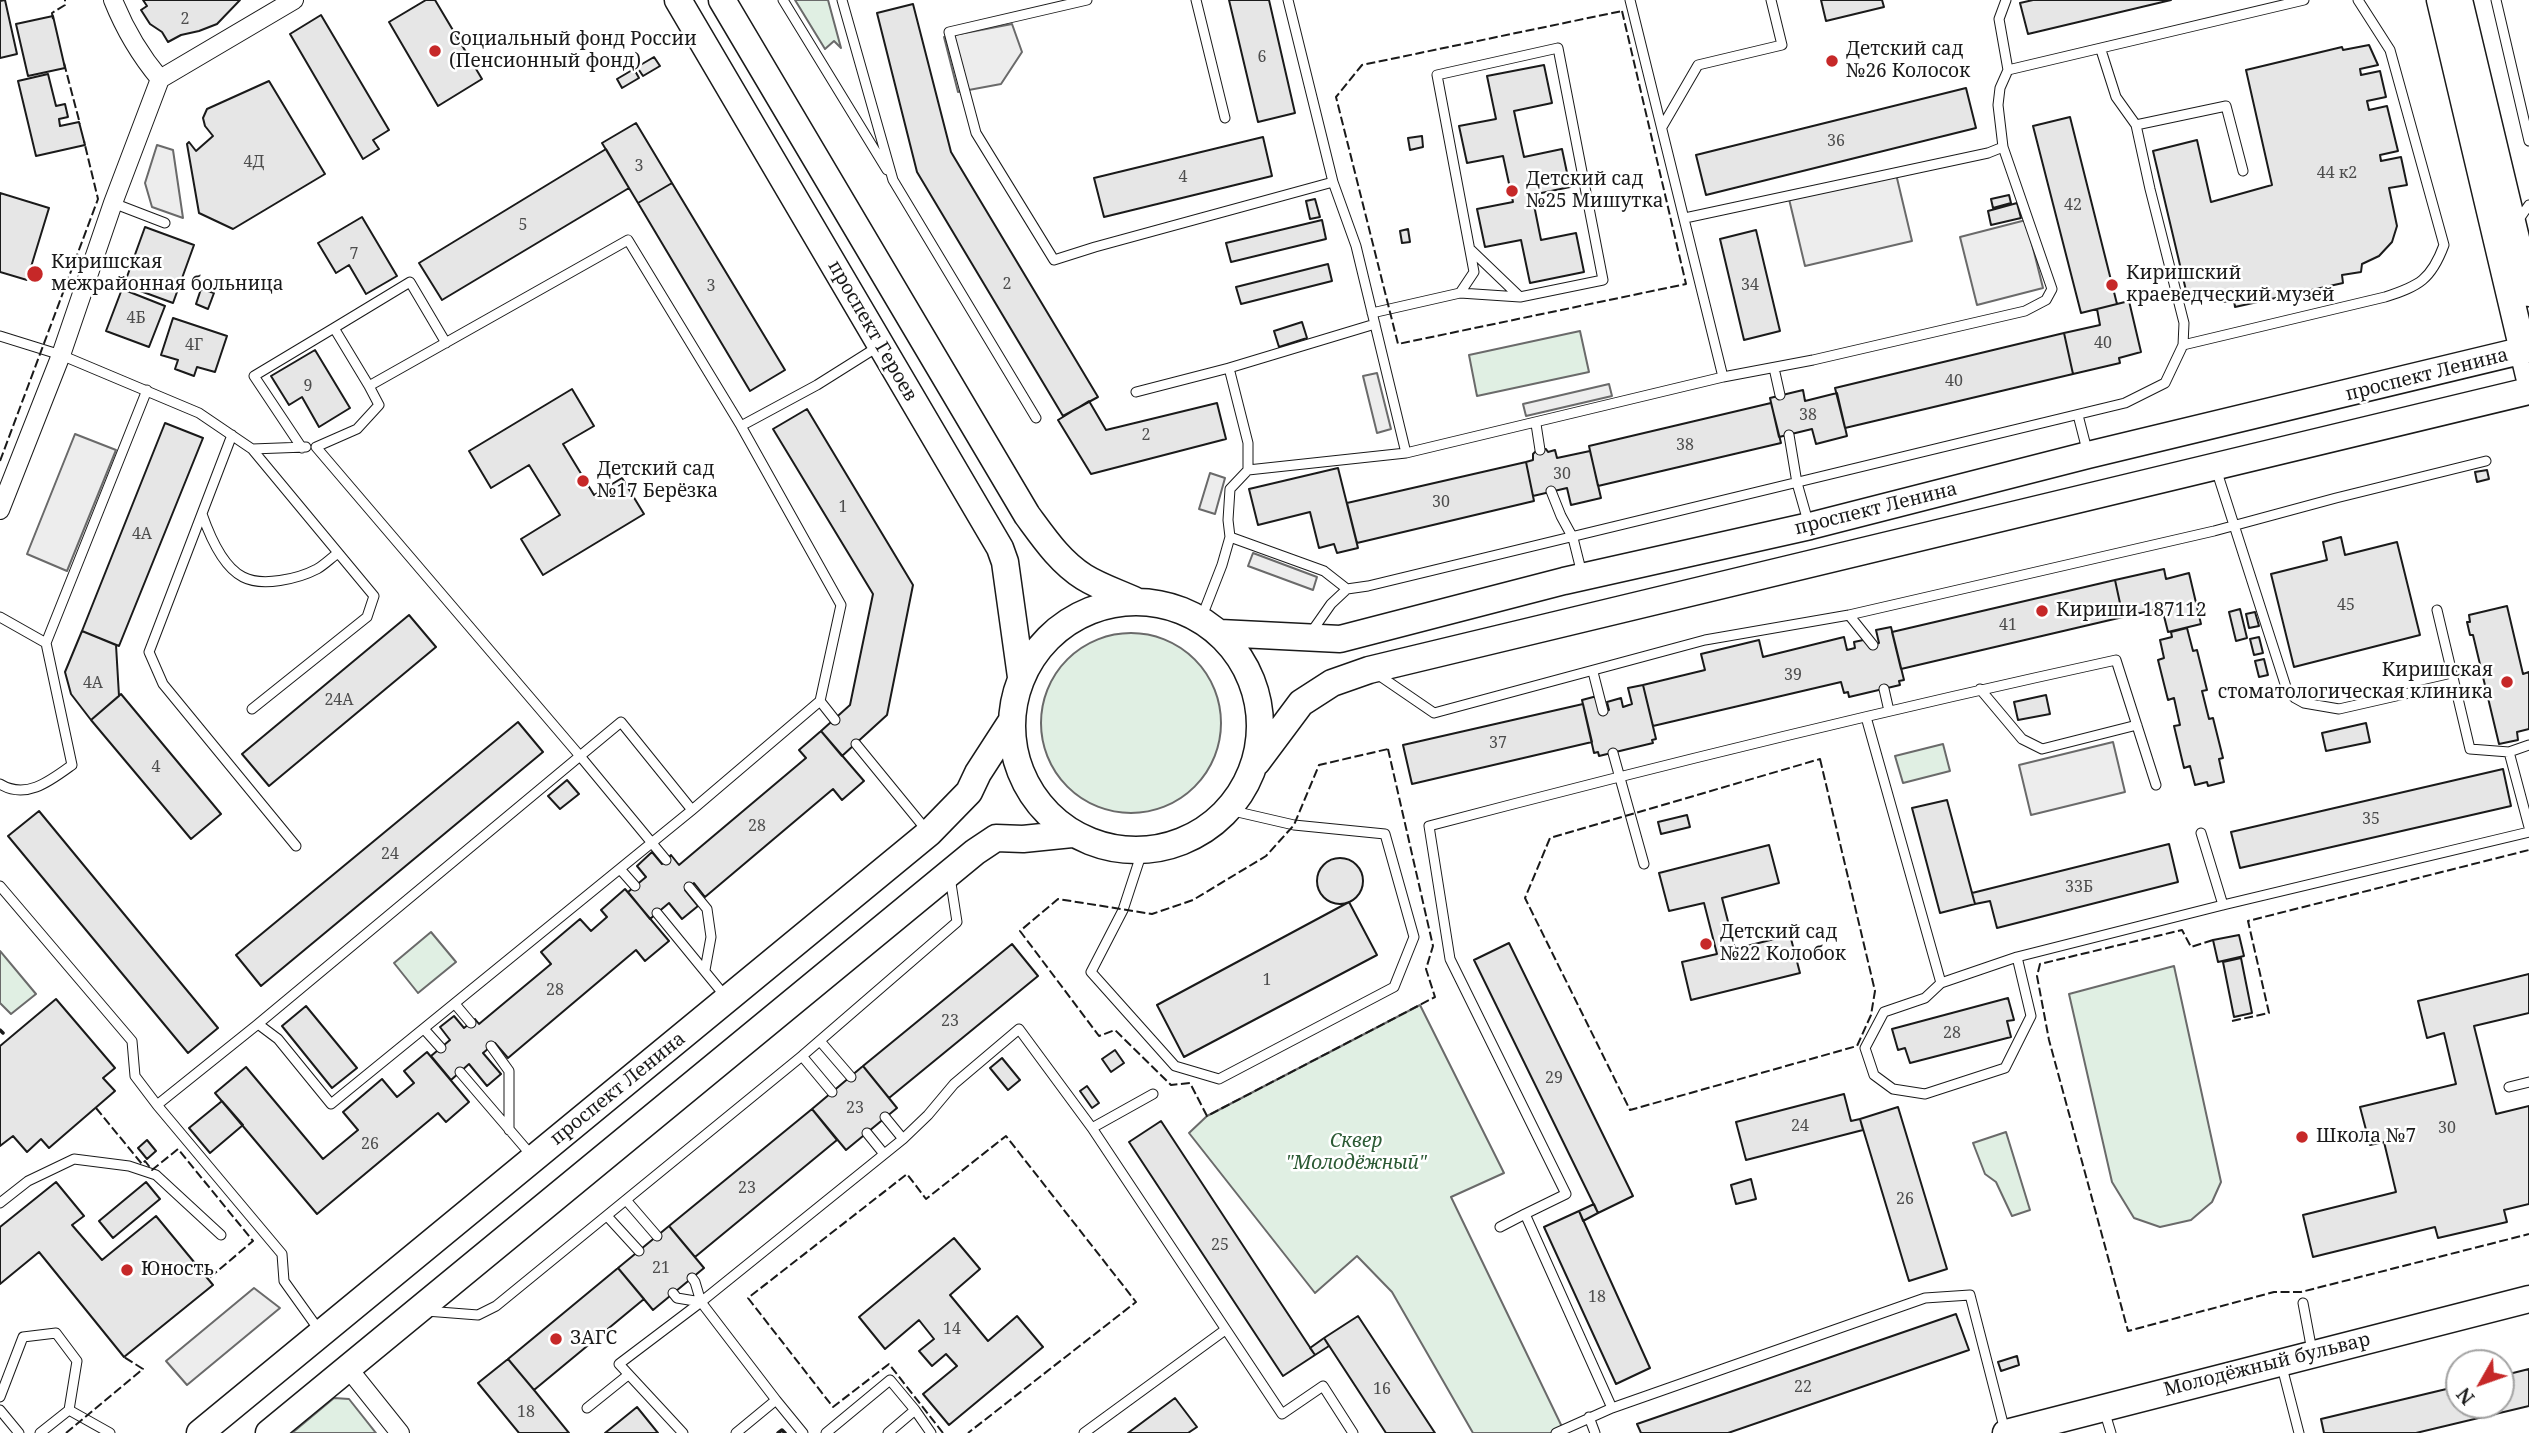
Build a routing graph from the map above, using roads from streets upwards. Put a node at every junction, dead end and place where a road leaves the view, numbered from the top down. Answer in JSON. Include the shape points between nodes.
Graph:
{"nodes":[{"id":1,"x":113,"y":0,"type":"edge"},
{"id":2,"x":293,"y":0,"type":"edge"},
{"id":3,"x":678,"y":0,"type":"edge"},
{"id":4,"x":722,"y":0,"type":"edge"},
{"id":5,"x":2440,"y":0,"type":"edge"},
{"id":6,"x":2459,"y":0,"type":"edge"},
{"id":7,"x":159,"y":79,"type":"junction"},
{"id":8,"x":2521,"y":216,"type":"edge"},
{"id":9,"x":2529,"y":293,"type":"edge"},
{"id":10,"x":2527,"y":359,"type":"edge"},
{"id":11,"x":2529,"y":391,"type":"edge"},
{"id":12,"x":0,"y":509,"type":"edge"},
{"id":13,"x":1136,"y":601,"type":"junction"},
{"id":14,"x":1211,"y":626,"type":"junction"},
{"id":15,"x":1021,"y":677,"type":"junction"},
{"id":16,"x":1011,"y":722,"type":"junction"},
{"id":17,"x":1256,"y":762,"type":"junction"},
{"id":18,"x":1072,"y":834,"type":"junction"},
{"id":19,"x":2529,"y":1299,"type":"edge"},
{"id":20,"x":348,"y":1368,"type":"junction"},
{"id":21,"x":2107,"y":1420,"type":"edge"},
{"id":22,"x":200,"y":1433,"type":"edge"},
{"id":23,"x":269,"y":1433,"type":"edge"},
{"id":24,"x":400,"y":1433,"type":"edge"},
{"id":25,"x":2006,"y":1433,"type":"edge"}],
"edges":[{"from":1,"to":7,"type":"street","via":[[125,31]]},
{"from":2,"to":7,"type":"street"},
{"from":3,"to":15,"type":"main road","name":"проспект Героев","via":[[1000,548]]},
{"from":4,"to":13,"type":"main road","name":"проспект Героев","via":[[1027,515],[1070,567]]},
{"from":5,"to":10,"type":"main road"},
{"from":6,"to":8,"type":"main road"},
{"from":7,"to":12,"type":"street","via":[[61,355]]},
{"from":8,"to":9,"type":"main road"},
{"from":10,"to":14,"type":"main road","name":"проспект Ленина","via":[[2088,455],[1339,639]]},
{"from":11,"to":17,"type":"main road","name":"проспект Ленина","via":[[1369,670],[1332,683],[1301,703]]},
{"from":13,"to":14,"type":"main road","via":[[1170,606]]},
{"from":13,"to":15,"type":"main road","via":[[1088,610],[1048,637]]},
{"from":14,"to":17,"type":"main road","via":[[1248,670],[1261,715]]},
{"from":15,"to":16,"type":"main road"},
{"from":16,"to":18,"type":"main road","via":[[1017,766],[1039,805]]},
{"from":16,"to":22,"type":"main road","name":"проспект Ленина","via":[[969,792],[929,833]]},
{"from":17,"to":18,"type":"main road","via":[[1229,810],[1204,832],[1175,846],[1142,852],[1106,848]]},
{"from":18,"to":20,"type":"main road","via":[[996,838],[975,852]]},
{"from":19,"to":21,"type":"main road","name":"Молодёжный бульвар","via":[[2280,1362]]},
{"from":20,"to":23,"type":"main road"},
{"from":20,"to":24,"type":"street"},
{"from":21,"to":25,"type":"main road","name":"Молодёжный бульвар","via":[[2070,1421]]}]}
